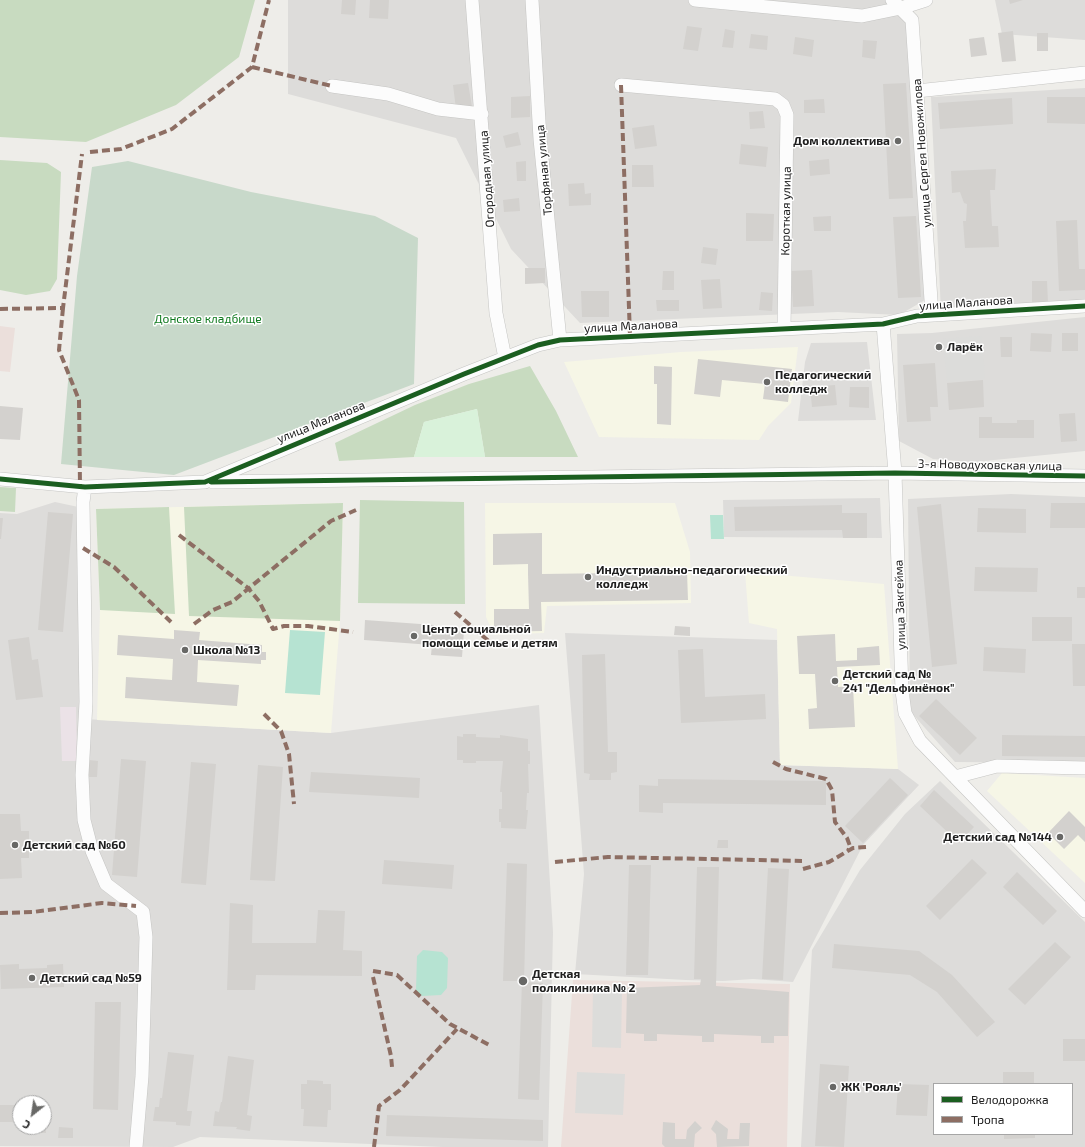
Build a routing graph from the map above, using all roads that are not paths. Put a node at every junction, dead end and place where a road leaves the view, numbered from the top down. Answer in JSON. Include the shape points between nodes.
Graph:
{"nodes":[{"id":1,"x":472,"y":0,"type":"edge"},
{"id":2,"x":532,"y":0,"type":"edge"},
{"id":3,"x":695,"y":0,"type":"edge"},
{"id":4,"x":926,"y":0,"type":"edge"},
{"id":5,"x":896,"y":4,"type":"edge"},
{"id":6,"x":1085,"y":73,"type":"edge"},
{"id":7,"x":620,"y":85,"type":"dead end"},
{"id":8,"x":332,"y":86,"type":"dead end"},
{"id":9,"x":917,"y":91,"type":"junction"},
{"id":10,"x":482,"y":114,"type":"junction"},
{"id":11,"x":1085,"y":306,"type":"edge"},
{"id":12,"x":932,"y":315,"type":"junction"},
{"id":13,"x":883,"y":324,"type":"junction"},
{"id":14,"x":784,"y":329,"type":"junction"},
{"id":15,"x":560,"y":340,"type":"junction"},
{"id":16,"x":505,"y":358,"type":"junction"},
{"id":17,"x":895,"y":473,"type":"junction"},
{"id":18,"x":1085,"y":476,"type":"edge"},
{"id":19,"x":0,"y":479,"type":"edge"},
{"id":20,"x":205,"y":482,"type":"junction"},
{"id":21,"x":86,"y":487,"type":"junction"},
{"id":22,"x":1085,"y":768,"type":"edge"},
{"id":23,"x":955,"y":777,"type":"junction"},
{"id":24,"x":1085,"y":911,"type":"edge"},
{"id":25,"x":136,"y":1147,"type":"edge"}],
"edges":[{"from":1,"to":10,"type":"street","name":"Огородная улица"},
{"from":2,"to":15,"type":"street","name":"Торфяная улица","via":[[540,139]]},
{"from":3,"to":5,"type":"street","via":[[862,16]]},
{"from":4,"to":5,"type":"street"},
{"from":5,"to":9,"type":"street","name":"улица Сергея Новожилова","via":[[912,20]]},
{"from":6,"to":9,"type":"street"},
{"from":7,"to":14,"type":"street","name":"Короткая улица","via":[[775,98],[783,105],[787,115]]},
{"from":8,"to":10,"type":"street","via":[[388,94],[438,109]]},
{"from":9,"to":12,"type":"street","name":"улица Сергея Новожилова"},
{"from":10,"to":16,"type":"street","name":"Огородная улица","via":[[496,312]]},
{"from":11,"to":12,"type":"street","name":"улица Маланова"},
{"from":12,"to":13,"type":"street","name":"улица Маланова"},
{"from":13,"to":14,"type":"street","name":"улица Маланова"},
{"from":13,"to":17,"type":"street","name":"улица Закгейма"},
{"from":14,"to":15,"type":"street","name":"улица Маланова"},
{"from":15,"to":16,"type":"street","name":"улица Маланова","via":[[538,345]]},
{"from":16,"to":20,"type":"street","name":"улица Маланова"},
{"from":17,"to":18,"type":"street","name":"3-я Новодуховская улица"},
{"from":17,"to":20,"type":"street","name":"улица Маланова"},
{"from":17,"to":23,"type":"street","name":"улица Закгейма","via":[[902,691],[905,713],[920,741]]},
{"from":19,"to":21,"type":"street","name":"улица Маланова"},
{"from":20,"to":21,"type":"street","name":"улица Маланова"},
{"from":21,"to":25,"type":"street","via":[[83,502],[86,702],[82,775],[84,820],[92,851],[106,884],[143,912],[146,937],[142,1076]]},
{"from":22,"to":23,"type":"street","via":[[997,766]]},
{"from":23,"to":24,"type":"street","name":"улица Закгейма"}]}
